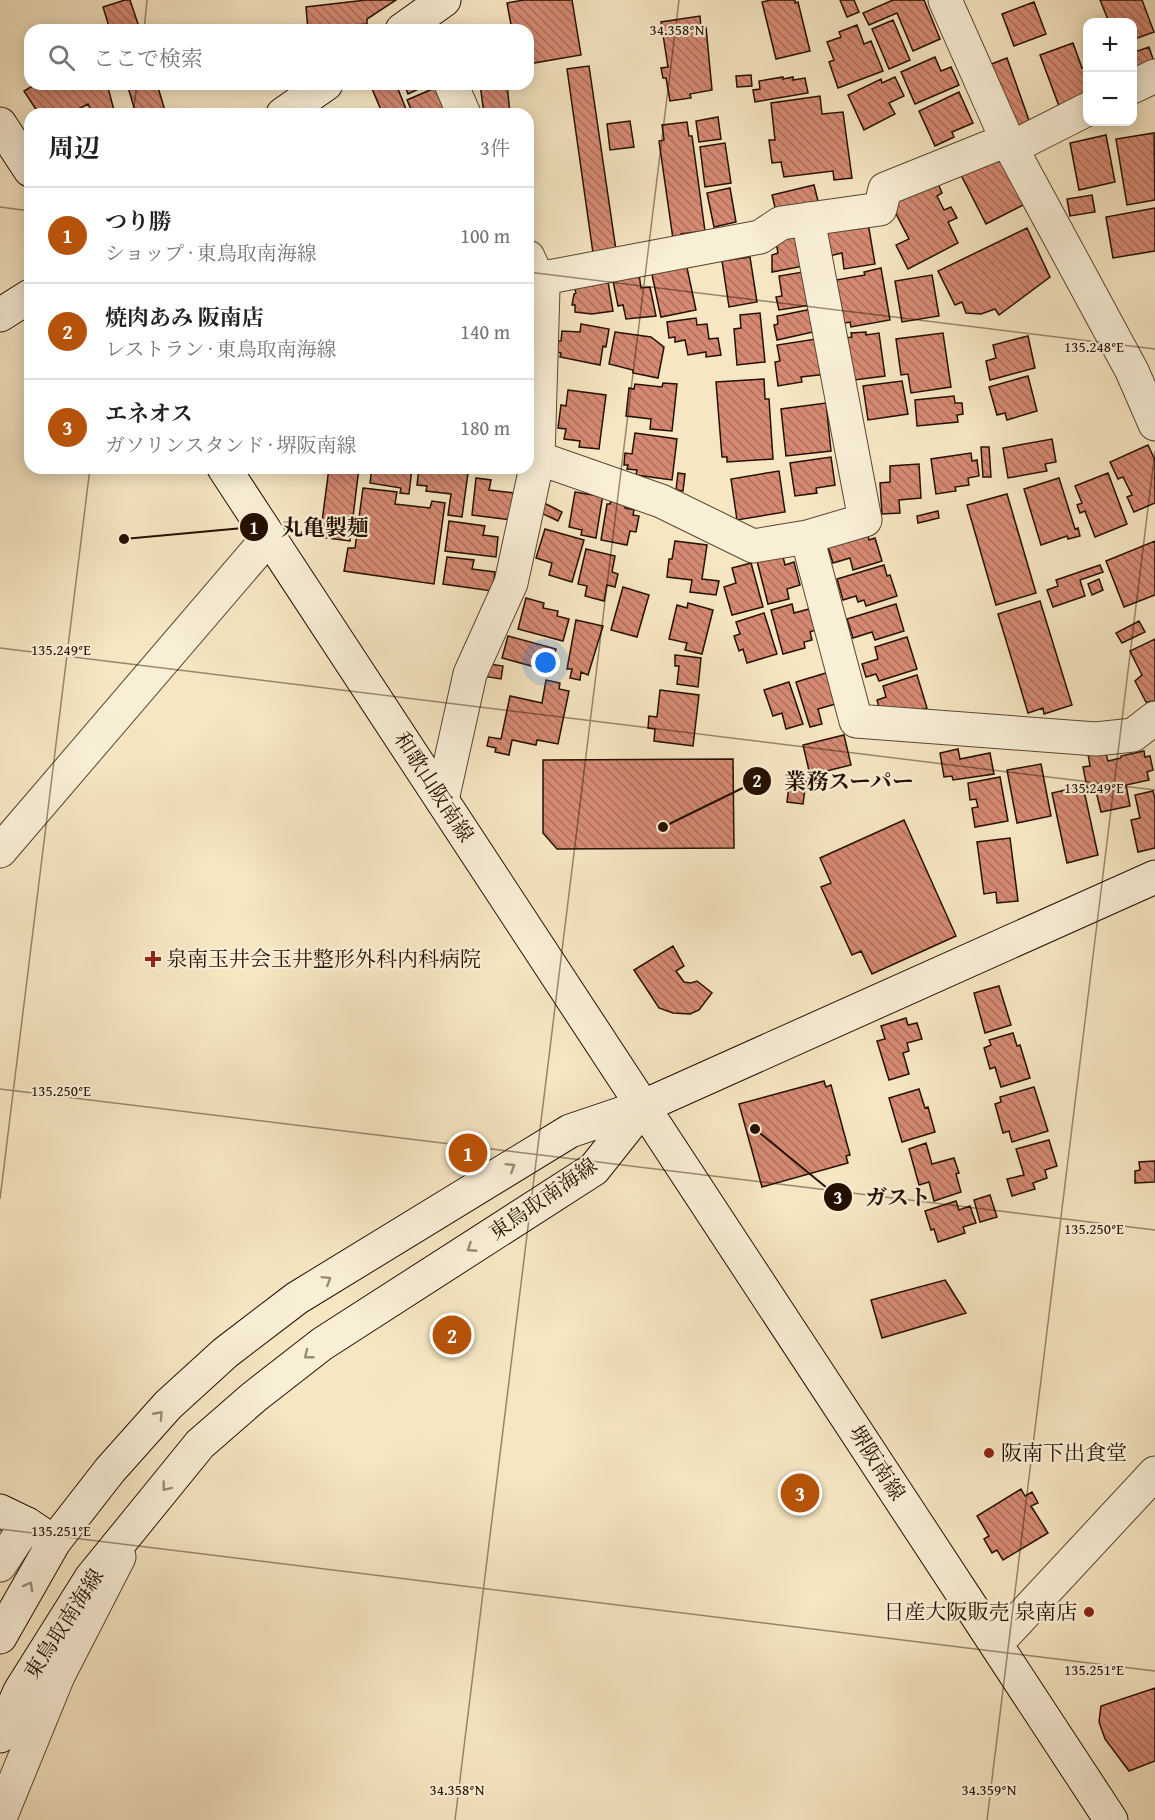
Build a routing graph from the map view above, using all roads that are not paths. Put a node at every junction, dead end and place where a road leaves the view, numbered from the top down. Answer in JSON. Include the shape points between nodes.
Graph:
{"nodes":[{"id":1,"x":945,"y":0,"type":"edge"},
{"id":2,"x":1155,"y":75,"type":"edge"},
{"id":3,"x":1137,"y":84,"type":"edge"},
{"id":4,"x":317,"y":90,"type":"edge"},
{"id":5,"x":454,"y":90,"type":"edge"},
{"id":6,"x":292,"y":108,"type":"edge"},
{"id":7,"x":461,"y":108,"type":"edge"},
{"id":8,"x":1083,"y":111,"type":"edge"},
{"id":9,"x":0,"y":124,"type":"edge"},
{"id":10,"x":1009,"y":144,"type":"junction"},
{"id":11,"x":24,"y":161,"type":"edge"},
{"id":12,"x":808,"y":219,"type":"junction"},
{"id":13,"x":534,"y":268,"type":"edge"},
{"id":14,"x":534,"y":270,"type":"edge"},
{"id":15,"x":24,"y":300,"type":"edge"},
{"id":16,"x":0,"y":315,"type":"edge"},
{"id":17,"x":1155,"y":424,"type":"edge"},
{"id":18,"x":538,"y":458,"type":"junction"},
{"id":19,"x":228,"y":474,"type":"edge"},
{"id":20,"x":269,"y":537,"type":"junction"},
{"id":21,"x":807,"y":537,"type":"junction"},
{"id":22,"x":1155,"y":718,"type":"edge"},
{"id":23,"x":442,"y":800,"type":"junction"},
{"id":24,"x":0,"y":851,"type":"edge"},
{"id":25,"x":1155,"y":876,"type":"edge"},
{"id":26,"x":644,"y":1106,"type":"junction"},
{"id":27,"x":1155,"y":1473,"type":"edge"},
{"id":28,"x":140,"y":1518,"type":"junction"},
{"id":29,"x":27,"y":1526,"type":"edge"},
{"id":30,"x":0,"y":1565,"type":"edge"},
{"id":31,"x":0,"y":1637,"type":"edge"},
{"id":32,"x":996,"y":1644,"type":"junction"},
{"id":33,"x":0,"y":1736,"type":"edge"},
{"id":34,"x":0,"y":1818,"type":"edge"},
{"id":35,"x":1111,"y":1820,"type":"edge"}],
"edges":[{"from":1,"to":10,"type":"street"},
{"from":2,"to":3,"type":"street"},
{"from":4,"to":6,"type":"street"},
{"from":5,"to":7,"type":"street"},
{"from":8,"to":10,"type":"street"},
{"from":9,"to":11,"type":"street"},
{"from":10,"to":12,"type":"street","via":[[885,189],[880,209]]},
{"from":10,"to":17,"type":"street","via":[[1132,370]]},
{"from":12,"to":13,"type":"street","via":[[781,223],[760,237]]},
{"from":12,"to":21,"type":"street","via":[[865,520]]},
{"from":14,"to":18,"type":"street","via":[[543,289]]},
{"from":15,"to":16,"type":"street"},
{"from":18,"to":21,"type":"street","via":[[662,501],[753,546]]},
{"from":18,"to":23,"type":"street","via":[[511,584],[470,674]]},
{"from":19,"to":20,"type":"street","name":"和歌山阪南線"},
{"from":20,"to":23,"type":"street","name":"和歌山阪南線"},
{"from":20,"to":24,"type":"street"},
{"from":21,"to":22,"type":"street","via":[[856,721],[1096,739],[1133,735]]},
{"from":23,"to":26,"type":"street","name":"和歌山阪南線"},
{"from":25,"to":26,"type":"street"},
{"from":26,"to":28,"type":"street","name":"東鳥取南海線","one_way":true,"via":[[594,1169],[322,1344],[254,1397],[200,1444]]},
{"from":29,"to":26,"type":"street","name":"東鳥取南海線","one_way":true,"via":[[110,1470],[168,1405],[225,1353],[297,1298],[570,1131]]},
{"from":26,"to":32,"type":"street","name":"堺阪南線"},
{"from":27,"to":32,"type":"street"},
{"from":28,"to":33,"type":"street","name":"東鳥取南海線","via":[[91,1578],[20,1692]]},
{"from":28,"to":34,"type":"street","via":[[58,1676]]},
{"from":29,"to":30,"type":"street"},
{"from":31,"to":29,"type":"street","name":"東鳥取南海線","one_way":true},
{"from":32,"to":35,"type":"street","name":"堺阪南線"}]}
